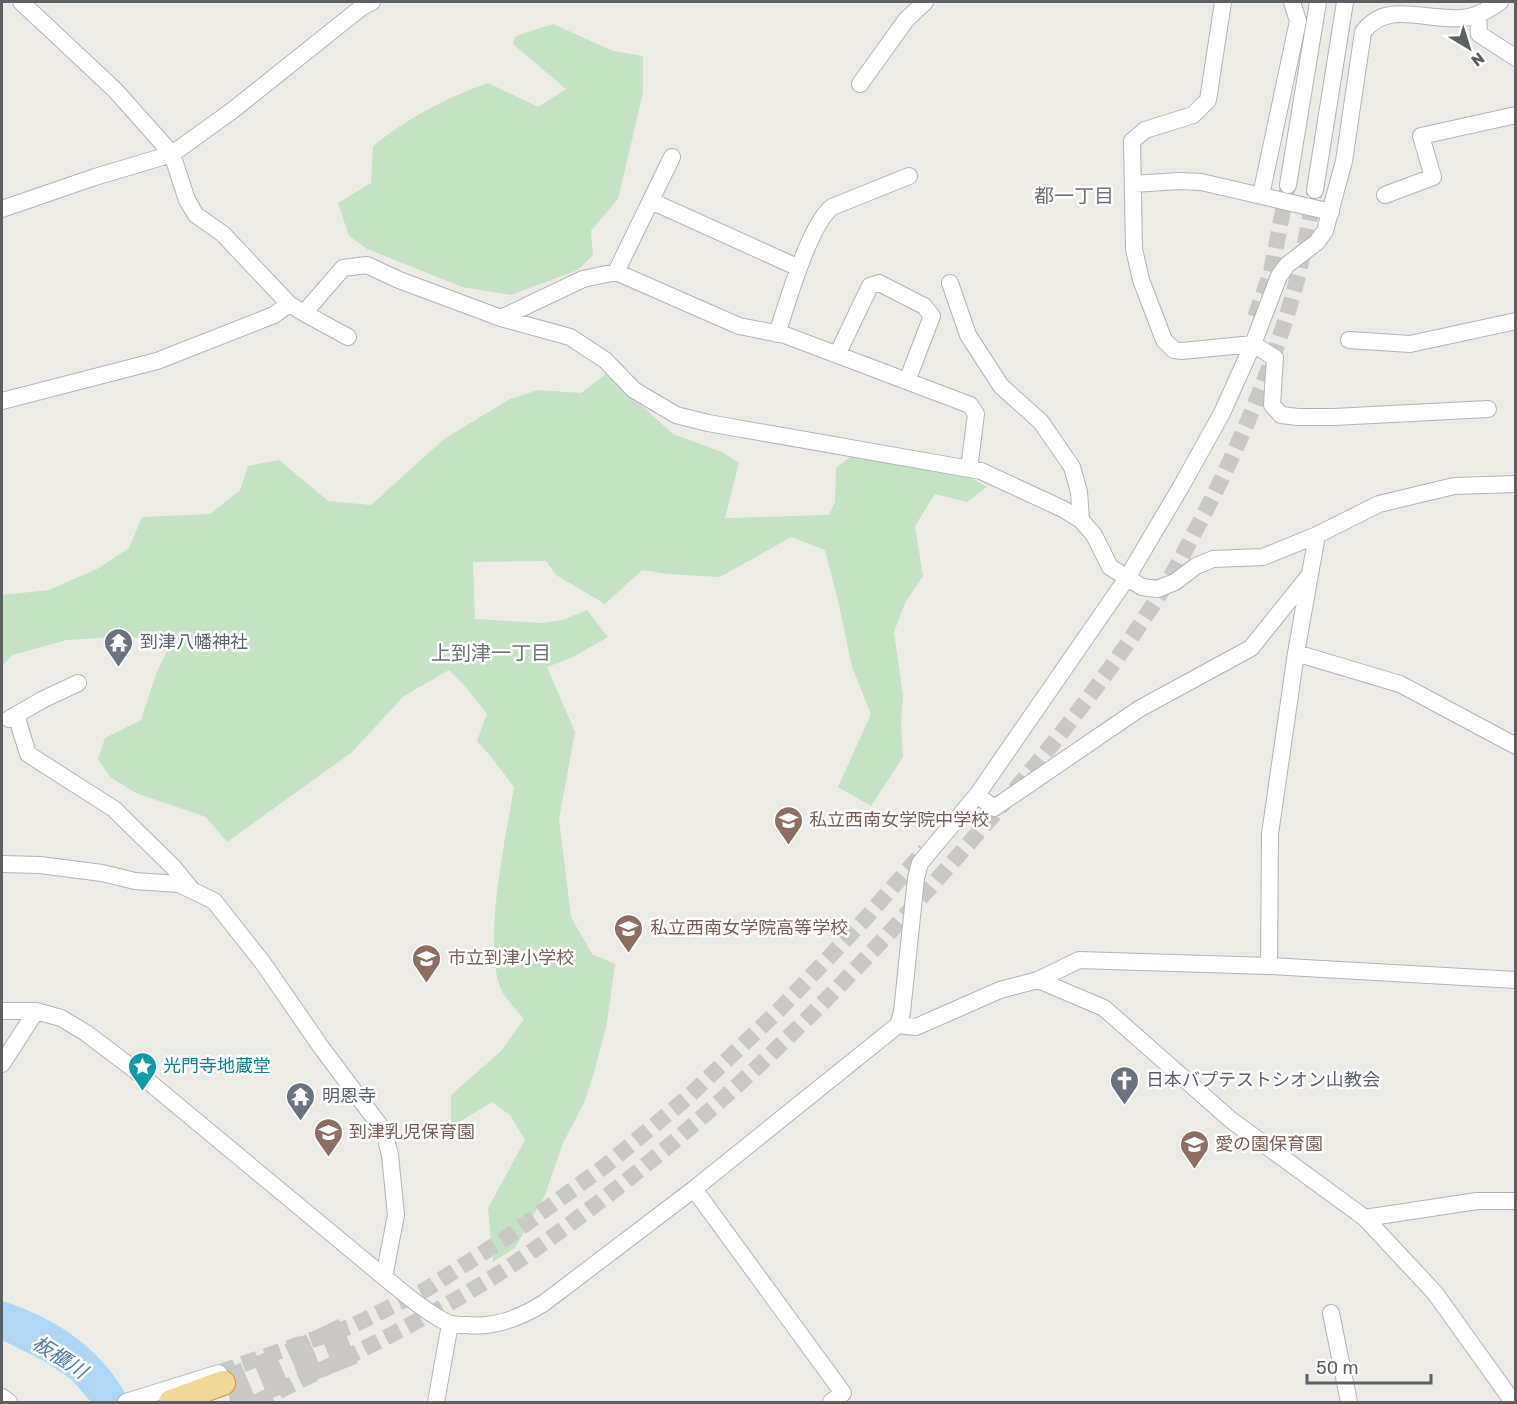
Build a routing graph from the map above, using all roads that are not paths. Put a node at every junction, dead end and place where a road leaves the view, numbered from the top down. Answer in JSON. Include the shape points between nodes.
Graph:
{"nodes":[{"id":1,"x":21,"y":2,"type":"edge"},
{"id":2,"x":372,"y":2,"type":"edge"},
{"id":3,"x":925,"y":2,"type":"edge"},
{"id":4,"x":1223,"y":2,"type":"edge"},
{"id":5,"x":1292,"y":2,"type":"edge"},
{"id":6,"x":1318,"y":2,"type":"edge"},
{"id":7,"x":1345,"y":2,"type":"edge"},
{"id":8,"x":1500,"y":2,"type":"edge"},
{"id":9,"x":1478,"y":15,"type":"junction"},
{"id":10,"x":1515,"y":58,"type":"edge"},
{"id":11,"x":860,"y":84,"type":"dead end"},
{"id":12,"x":1515,"y":115,"type":"edge"},
{"id":13,"x":172,"y":154,"type":"junction"},
{"id":14,"x":672,"y":157,"type":"dead end"},
{"id":15,"x":909,"y":176,"type":"dead end"},
{"id":16,"x":1133,"y":184,"type":"junction"},
{"id":17,"x":1288,"y":185,"type":"tunnel mouth"},
{"id":18,"x":1315,"y":190,"type":"tunnel mouth"},
{"id":19,"x":1262,"y":195,"type":"junction"},
{"id":20,"x":1385,"y":195,"type":"dead end"},
{"id":21,"x":651,"y":201,"type":"junction"},
{"id":22,"x":2,"y":209,"type":"edge"},
{"id":23,"x":1331,"y":212,"type":"junction"},
{"id":24,"x":799,"y":268,"type":"junction"},
{"id":25,"x":616,"y":272,"type":"junction"},
{"id":26,"x":950,"y":283,"type":"dead end"},
{"id":27,"x":289,"y":304,"type":"junction"},
{"id":28,"x":304,"y":313,"type":"junction"},
{"id":29,"x":501,"y":318,"type":"junction"},
{"id":30,"x":1515,"y":321,"type":"edge"},
{"id":31,"x":777,"y":334,"type":"junction"},
{"id":32,"x":348,"y":337,"type":"dead end"},
{"id":33,"x":1349,"y":340,"type":"dead end"},
{"id":34,"x":1253,"y":344,"type":"junction"},
{"id":35,"x":837,"y":355,"type":"junction"},
{"id":36,"x":907,"y":381,"type":"junction"},
{"id":37,"x":2,"y":401,"type":"edge"},
{"id":38,"x":1488,"y":409,"type":"dead end"},
{"id":39,"x":969,"y":469,"type":"junction"},
{"id":40,"x":1515,"y":484,"type":"edge"},
{"id":41,"x":1081,"y":520,"type":"junction"},
{"id":42,"x":1317,"y":535,"type":"junction"},
{"id":43,"x":1310,"y":574,"type":"junction"},
{"id":44,"x":1127,"y":578,"type":"junction"},
{"id":45,"x":1296,"y":653,"type":"junction"},
{"id":46,"x":78,"y":683,"type":"dead end"},
{"id":47,"x":1515,"y":746,"type":"edge"},
{"id":48,"x":977,"y":795,"type":"junction"},
{"id":49,"x":2,"y":864,"type":"edge"},
{"id":50,"x":193,"y":890,"type":"junction"},
{"id":51,"x":1269,"y":966,"type":"junction"},
{"id":52,"x":1038,"y":980,"type":"junction"},
{"id":53,"x":1515,"y":980,"type":"edge"},
{"id":54,"x":2,"y":1011,"type":"edge"},
{"id":55,"x":36,"y":1011,"type":"junction"},
{"id":56,"x":898,"y":1025,"type":"junction"},
{"id":57,"x":2,"y":1064,"type":"edge"},
{"id":58,"x":694,"y":1189,"type":"junction"},
{"id":59,"x":1515,"y":1201,"type":"edge"},
{"id":60,"x":1365,"y":1218,"type":"junction"},
{"id":61,"x":384,"y":1277,"type":"junction"},
{"id":62,"x":1331,"y":1313,"type":"dead end"},
{"id":63,"x":450,"y":1324,"type":"junction"},
{"id":64,"x":222,"y":1378,"type":"tunnel mouth"},
{"id":65,"x":2,"y":1397,"type":"edge"},
{"id":66,"x":161,"y":1398,"type":"edge"},
{"id":67,"x":9,"y":1402,"type":"edge"},
{"id":68,"x":126,"y":1402,"type":"edge"},
{"id":69,"x":436,"y":1402,"type":"edge"},
{"id":70,"x":831,"y":1402,"type":"edge"},
{"id":71,"x":1349,"y":1402,"type":"edge"},
{"id":72,"x":1513,"y":1402,"type":"edge"}],
"edges":[{"from":1,"to":13,"type":"street","via":[[115,90]]},
{"from":2,"to":13,"type":"street"},
{"from":3,"to":11,"type":"street","via":[[906,20]]},
{"from":4,"to":16,"type":"street","via":[[1208,100],[1193,115],[1145,130],[1132,141]]},
{"from":5,"to":19,"type":"street","via":[[1298,21]]},
{"from":6,"to":17,"type":"street"},
{"from":7,"to":18,"type":"street"},
{"from":8,"to":9,"type":"street"},
{"from":9,"to":10,"type":"street","via":[[1479,34]]},
{"from":9,"to":23,"type":"street","via":[[1460,18],[1394,2],[1380,7],[1369,18],[1363,32],[1344,161]]},
{"from":12,"to":20,"type":"street","via":[[1421,136],[1432,177]]},
{"from":13,"to":22,"type":"street"},
{"from":13,"to":27,"type":"street","via":[[196,215],[223,234]]},
{"from":14,"to":21,"type":"street"},
{"from":15,"to":24,"type":"street","via":[[823,214]]},
{"from":16,"to":19,"type":"street","via":[[1201,182]]},
{"from":16,"to":34,"type":"street","via":[[1134,249],[1141,280],[1164,340],[1173,350],[1182,351]]},
{"from":19,"to":23,"type":"street"},
{"from":21,"to":24,"type":"street"},
{"from":21,"to":25,"type":"street"},
{"from":23,"to":34,"type":"street","via":[[1317,242],[1279,276]]},
{"from":24,"to":31,"type":"street"},
{"from":25,"to":29,"type":"street","via":[[583,279]]},
{"from":25,"to":31,"type":"street","via":[[739,326]]},
{"from":26,"to":41,"type":"street","via":[[968,335],[1001,386],[1041,422],[1072,467]]},
{"from":27,"to":28,"type":"street"},
{"from":27,"to":37,"type":"street","via":[[274,315],[157,361]]},
{"from":28,"to":29,"type":"street","via":[[344,268],[367,265]]},
{"from":28,"to":32,"type":"street"},
{"from":29,"to":39,"type":"street","via":[[570,337],[605,360],[634,390],[676,415]]},
{"from":30,"to":33,"type":"street","via":[[1410,344]]},
{"from":31,"to":35,"type":"street"},
{"from":34,"to":38,"type":"street","via":[[1275,358],[1272,405],[1281,415],[1334,417]]},
{"from":34,"to":44,"type":"street","via":[[1222,412]]},
{"from":35,"to":36,"type":"street"},
{"from":35,"to":36,"type":"street","via":[[870,286],[879,283],[924,306],[932,316]]},
{"from":36,"to":39,"type":"street","via":[[970,405],[976,414]]},
{"from":39,"to":41,"type":"street","via":[[1063,508]]},
{"from":40,"to":42,"type":"street","via":[[1454,486],[1379,504]]},
{"from":41,"to":44,"type":"street","via":[[1095,535],[1110,567]]},
{"from":42,"to":43,"type":"street"},
{"from":42,"to":44,"type":"street","via":[[1263,557],[1212,559],[1157,589],[1142,587]]},
{"from":43,"to":45,"type":"street"},
{"from":43,"to":48,"type":"street","via":[[1251,648],[1139,709],[994,808]]},
{"from":44,"to":48,"type":"street"},
{"from":45,"to":47,"type":"street","via":[[1400,684]]},
{"from":45,"to":51,"type":"street","via":[[1270,834]]},
{"from":46,"to":50,"type":"street","via":[[12,717],[28,754],[114,808]]},
{"from":48,"to":56,"type":"street","via":[[920,862]]},
{"from":49,"to":50,"type":"street","via":[[102,873],[135,881],[179,884]]},
{"from":50,"to":61,"type":"street","via":[[214,901],[384,1131],[396,1215]]},
{"from":51,"to":52,"type":"street","via":[[1079,960]]},
{"from":51,"to":53,"type":"street"},
{"from":52,"to":56,"type":"street","via":[[1000,990],[916,1027]]},
{"from":52,"to":60,"type":"street","via":[[1104,1008],[1231,1120]]},
{"from":54,"to":55,"type":"street"},
{"from":55,"to":57,"type":"street"},
{"from":55,"to":61,"type":"street","via":[[61,1018],[86,1033]]},
{"from":56,"to":58,"type":"street"},
{"from":58,"to":63,"type":"street","via":[[523,1316],[498,1324]]},
{"from":58,"to":70,"type":"street","via":[[843,1393]]},
{"from":59,"to":60,"type":"street","via":[[1477,1201]]},
{"from":60,"to":72,"type":"street","via":[[1435,1293]]},
{"from":61,"to":63,"type":"street"},
{"from":62,"to":71,"type":"street"},
{"from":63,"to":69,"type":"street"},
{"from":64,"to":66,"type":"highway"},
{"from":65,"to":67,"type":"street"},
{"from":66,"to":68,"type":"street"}]}
